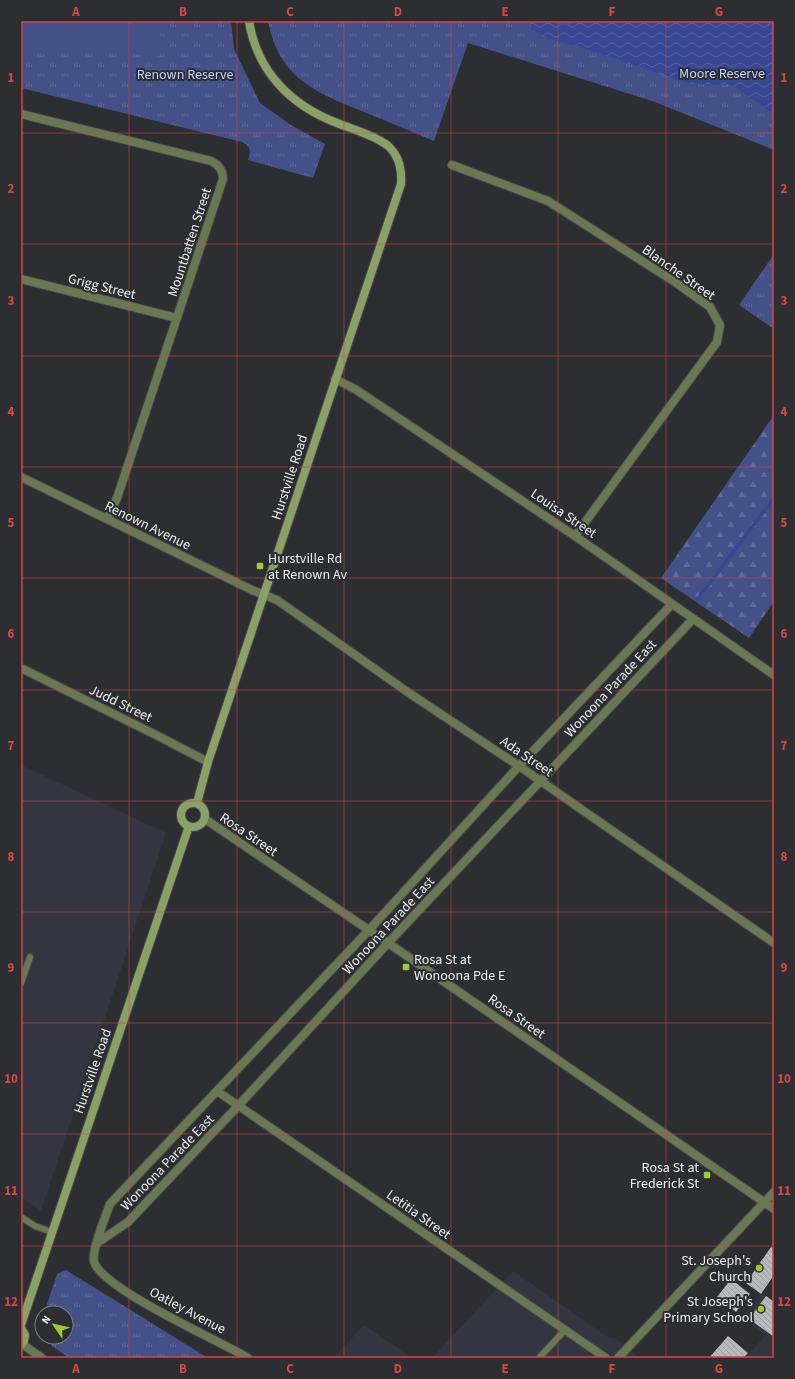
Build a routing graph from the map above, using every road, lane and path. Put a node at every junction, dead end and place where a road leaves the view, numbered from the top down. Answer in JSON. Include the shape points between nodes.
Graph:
{"nodes":[{"id":1,"x":249,"y":21,"type":"edge"},
{"id":2,"x":21,"y":114,"type":"edge"},
{"id":3,"x":452,"y":165,"type":"dead end"},
{"id":4,"x":21,"y":279,"type":"edge"},
{"id":5,"x":177,"y":318,"type":"junction"},
{"id":6,"x":335,"y":380,"type":"junction"},
{"id":7,"x":21,"y":477,"type":"edge"},
{"id":8,"x":107,"y":519,"type":"junction"},
{"id":9,"x":575,"y":536,"type":"junction"},
{"id":10,"x":264,"y":595,"type":"junction"},
{"id":11,"x":672,"y":604,"type":"junction"},
{"id":12,"x":693,"y":619,"type":"junction"},
{"id":13,"x":21,"y":668,"type":"edge"},
{"id":14,"x":774,"y":675,"type":"edge"},
{"id":15,"x":208,"y":762,"type":"junction"},
{"id":16,"x":519,"y":766,"type":"junction"},
{"id":17,"x":541,"y":781,"type":"junction"},
{"id":18,"x":197,"y":803,"type":"junction"},
{"id":19,"x":205,"y":819,"type":"junction"},
{"id":20,"x":188,"y":826,"type":"junction"},
{"id":21,"x":369,"y":930,"type":"junction"},
{"id":22,"x":388,"y":943,"type":"junction"},
{"id":23,"x":774,"y":943,"type":"edge"},
{"id":24,"x":30,"y":957,"type":"dead end"},
{"id":25,"x":21,"y":983,"type":"edge"},
{"id":26,"x":217,"y":1091,"type":"junction"},
{"id":27,"x":238,"y":1106,"type":"junction"},
{"id":28,"x":774,"y":1192,"type":"edge"},
{"id":29,"x":765,"y":1202,"type":"junction"},
{"id":30,"x":774,"y":1208,"type":"edge"},
{"id":31,"x":21,"y":1217,"type":"edge"},
{"id":32,"x":52,"y":1232,"type":"junction"},
{"id":33,"x":97,"y":1242,"type":"junction"},
{"id":34,"x":116,"y":1284,"type":"joint"},
{"id":35,"x":21,"y":1325,"type":"edge"},
{"id":36,"x":21,"y":1328,"type":"edge"},
{"id":37,"x":565,"y":1330,"type":"junction"},
{"id":38,"x":22,"y":1344,"type":"edge"},
{"id":39,"x":42,"y":1358,"type":"edge"},
{"id":40,"x":248,"y":1358,"type":"edge"},
{"id":41,"x":540,"y":1358,"type":"edge"},
{"id":42,"x":606,"y":1358,"type":"edge"},
{"id":43,"x":618,"y":1358,"type":"edge"}],
"edges":[{"from":1,"to":6,"type":"main road","name":"Hurstville Road","via":[[256,49],[278,85],[298,102],[330,120],[383,142],[398,160],[402,172],[401,184]]},
{"from":2,"to":5,"type":"street","name":"Mountbatten Street","via":[[211,161],[220,167],[223,179]]},
{"from":3,"to":9,"type":"street","name":"Blanche Street","via":[[548,201],[675,282],[710,308],[720,325],[717,342]]},
{"from":4,"to":5,"type":"street","name":"Grigg Street"},
{"from":5,"to":8,"type":"street","name":"Mountbatten Street","via":[[117,498]]},
{"from":6,"to":9,"type":"street","name":"Louisa Street","via":[[355,389]]},
{"from":6,"to":10,"type":"main road","name":"Hurstville Road"},
{"from":7,"to":8,"type":"street","name":"Renown Avenue"},
{"from":8,"to":10,"type":"street","name":"Renown Avenue"},
{"from":9,"to":11,"type":"street","name":"Louisa Street"},
{"from":10,"to":15,"type":"main road","name":"Hurstville Road"},
{"from":10,"to":16,"type":"street","name":"Ada Street","via":[[277,600],[409,693]]},
{"from":11,"to":12,"type":"street","name":"Louisa Street"},
{"from":11,"to":16,"type":"street","name":"Wonoona Parade East"},
{"from":12,"to":14,"type":"street","name":"Louisa Street"},
{"from":12,"to":17,"type":"street","name":"Wonoona Parade East"},
{"from":13,"to":15,"type":"street","name":"Judd Street"},
{"from":15,"to":18,"type":"main road","name":"Hurstville Road"},
{"from":16,"to":17,"type":"street","name":"Ada Street"},
{"from":16,"to":21,"type":"street","name":"Wonoona Parade East"},
{"from":17,"to":22,"type":"street","name":"Wonoona Parade East"},
{"from":17,"to":23,"type":"street","name":"Ada Street"},
{"from":18,"to":19,"type":"main road","via":[[203,808]]},
{"from":18,"to":20,"type":"main road","via":[[189,804],[181,813],[182,821]]},
{"from":19,"to":20,"type":"main road","via":[[200,825]]},
{"from":19,"to":21,"type":"street","name":"Rosa Street"},
{"from":20,"to":32,"type":"main road","name":"Hurstville Road"},
{"from":21,"to":22,"type":"street","name":"Rosa Street"},
{"from":21,"to":26,"type":"street","name":"Wonoona Parade East"},
{"from":22,"to":27,"type":"street","name":"Wonoona Parade East"},
{"from":22,"to":29,"type":"street","name":"Rosa Street"},
{"from":24,"to":25,"type":"lane"},
{"from":26,"to":27,"type":"street","name":"Letitia Street"},
{"from":26,"to":33,"type":"street","name":"Wonoona Parade East","via":[[110,1204]]},
{"from":27,"to":33,"type":"street","name":"Wonoona Parade East","via":[[128,1222]]},
{"from":27,"to":37,"type":"street","name":"Letitia Street"},
{"from":28,"to":29,"type":"street"},
{"from":29,"to":30,"type":"street","name":"Rosa Street"},
{"from":29,"to":43,"type":"street"},
{"from":31,"to":32,"type":"lane","via":[[35,1226]]},
{"from":32,"to":35,"type":"main road","name":"Hurstville Road"},
{"from":33,"to":34,"type":"street","name":"Wonoona Parade East","via":[[93,1251],[94,1261],[98,1269]]},
{"from":34,"to":40,"type":"street","name":"Oatley Avenue","via":[[150,1306]]},
{"from":36,"to":38,"type":"main road","via":[[25,1335]]},
{"from":37,"to":41,"type":"lane"},
{"from":37,"to":42,"type":"street","name":"Letitia Street"},
{"from":38,"to":39,"type":"street"}]}
